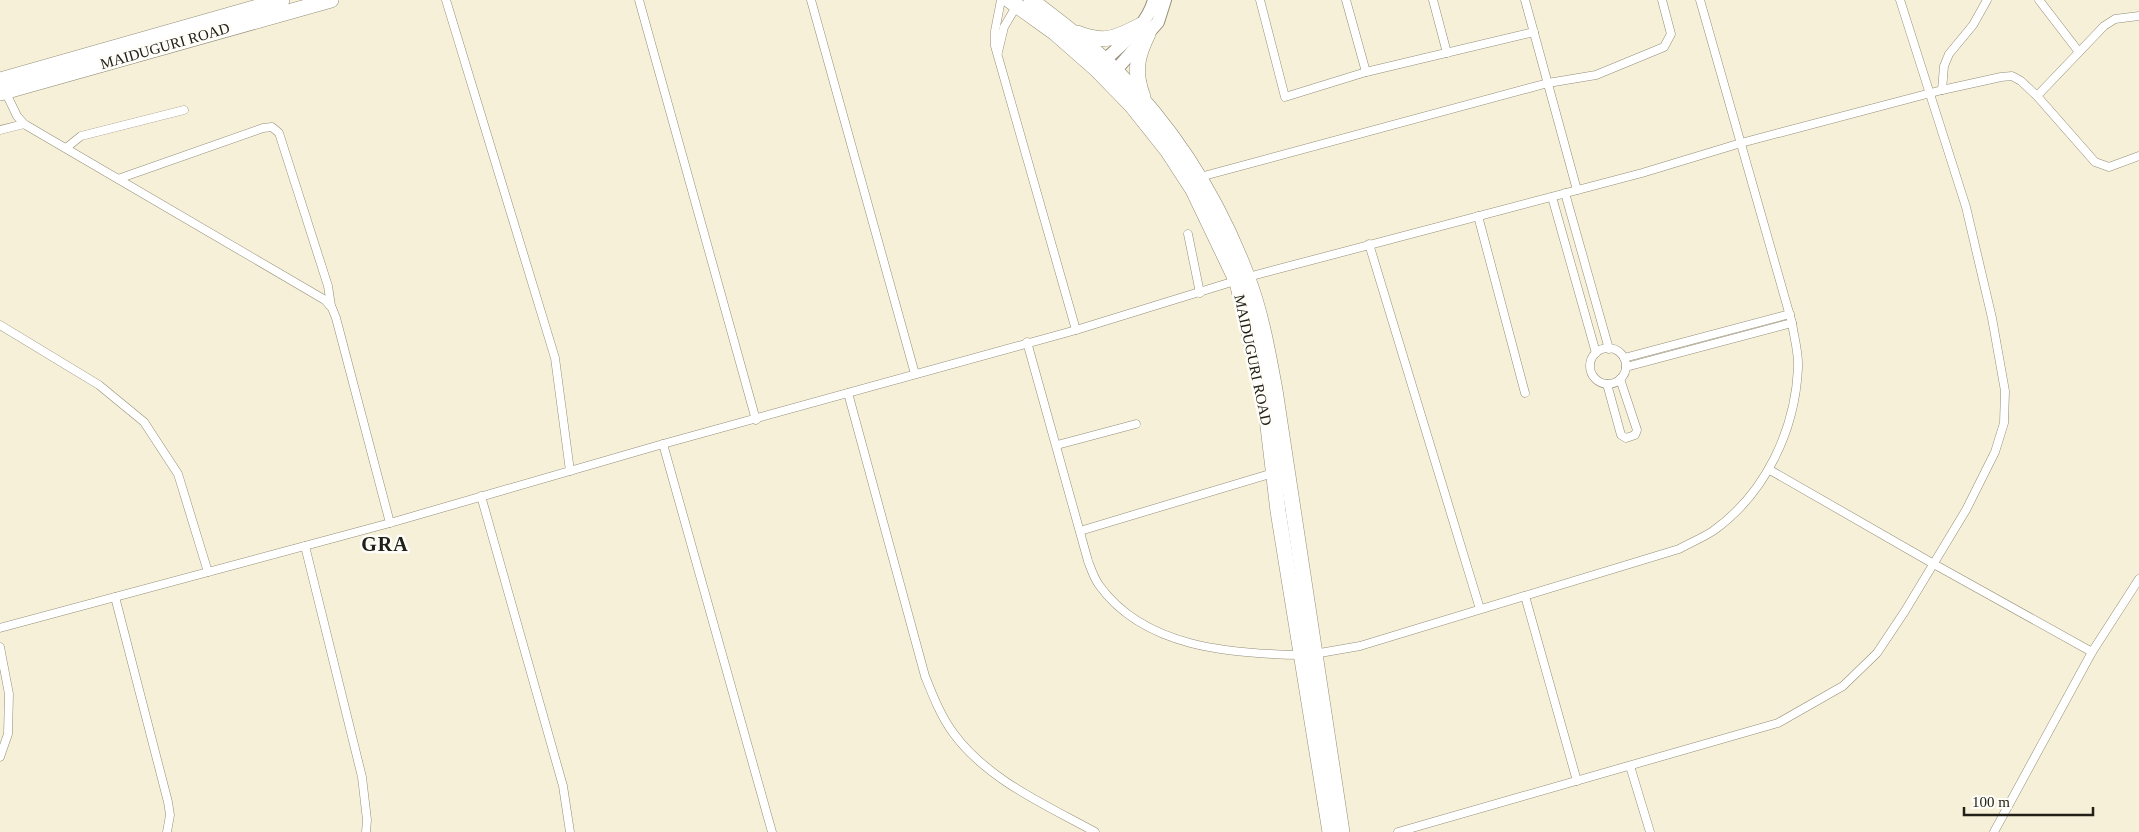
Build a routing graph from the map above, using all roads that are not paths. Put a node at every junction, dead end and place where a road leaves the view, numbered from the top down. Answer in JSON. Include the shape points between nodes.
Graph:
{"nodes":[{"id":1,"x":282,"y":0,"type":"edge"},
{"id":2,"x":331,"y":0,"type":"edge"},
{"id":3,"x":446,"y":0,"type":"edge"},
{"id":4,"x":639,"y":0,"type":"edge"},
{"id":5,"x":811,"y":0,"type":"edge"},
{"id":6,"x":1000,"y":0,"type":"edge"},
{"id":7,"x":1154,"y":0,"type":"edge"},
{"id":8,"x":1165,"y":0,"type":"edge"},
{"id":9,"x":1260,"y":0,"type":"edge"},
{"id":10,"x":1346,"y":0,"type":"edge"},
{"id":11,"x":1433,"y":0,"type":"edge"},
{"id":12,"x":1525,"y":0,"type":"edge"},
{"id":13,"x":1662,"y":0,"type":"edge"},
{"id":14,"x":1700,"y":0,"type":"edge"},
{"id":15,"x":1908,"y":0,"type":"edge"},
{"id":16,"x":1987,"y":0,"type":"edge"},
{"id":17,"x":2039,"y":0,"type":"edge"},
{"id":18,"x":1019,"y":2,"type":"edge"},
{"id":19,"x":1900,"y":3,"type":"edge"},
{"id":20,"x":2139,"y":16,"type":"edge"},
{"id":21,"x":1145,"y":30,"type":"junction"},
{"id":22,"x":1072,"y":32,"type":"junction"},
{"id":23,"x":1534,"y":32,"type":"junction"},
{"id":24,"x":2079,"y":52,"type":"junction"},
{"id":25,"x":1447,"y":53,"type":"junction"},
{"id":26,"x":997,"y":54,"type":"junction"},
{"id":27,"x":1106,"y":70,"type":"junction"},
{"id":28,"x":1366,"y":72,"type":"junction"},
{"id":29,"x":1548,"y":83,"type":"junction"},
{"id":30,"x":2,"y":88,"type":"edge"},
{"id":31,"x":1942,"y":90,"type":"junction"},
{"id":32,"x":1929,"y":94,"type":"junction"},
{"id":33,"x":2037,"y":96,"type":"junction"},
{"id":34,"x":1146,"y":106,"type":"junction"},
{"id":35,"x":184,"y":110,"type":"dead end"},
{"id":36,"x":24,"y":124,"type":"junction"},
{"id":37,"x":0,"y":130,"type":"edge"},
{"id":38,"x":1741,"y":143,"type":"junction"},
{"id":39,"x":66,"y":148,"type":"junction"},
{"id":40,"x":2139,"y":156,"type":"edge"},
{"id":41,"x":1200,"y":177,"type":"junction"},
{"id":42,"x":118,"y":179,"type":"junction"},
{"id":43,"x":1577,"y":190,"type":"junction"},
{"id":44,"x":1565,"y":193,"type":"junction"},
{"id":45,"x":1552,"y":197,"type":"junction"},
{"id":46,"x":1478,"y":216,"type":"junction"},
{"id":47,"x":1188,"y":234,"type":"dead end"},
{"id":48,"x":1369,"y":244,"type":"junction"},
{"id":49,"x":1242,"y":279,"type":"junction"},
{"id":50,"x":1200,"y":293,"type":"junction"},
{"id":51,"x":1594,"y":297,"type":"junction"},
{"id":52,"x":1582,"y":301,"type":"junction"},
{"id":53,"x":332,"y":308,"type":"junction"},
{"id":54,"x":1790,"y":314,"type":"junction"},
{"id":55,"x":1792,"y":323,"type":"junction"},
{"id":56,"x":0,"y":325,"type":"edge"},
{"id":57,"x":1076,"y":330,"type":"junction"},
{"id":58,"x":1729,"y":334,"type":"junction"},
{"id":59,"x":1027,"y":342,"type":"junction"},
{"id":60,"x":1609,"y":349,"type":"junction"},
{"id":61,"x":1646,"y":352,"type":"junction"},
{"id":62,"x":1596,"y":353,"type":"junction"},
{"id":63,"x":1624,"y":358,"type":"junction"},
{"id":64,"x":1649,"y":361,"type":"junction"},
{"id":65,"x":1626,"y":367,"type":"junction"},
{"id":66,"x":915,"y":374,"type":"junction"},
{"id":67,"x":1620,"y":380,"type":"junction"},
{"id":68,"x":1607,"y":384,"type":"junction"},
{"id":69,"x":848,"y":393,"type":"junction"},
{"id":70,"x":1525,"y":393,"type":"dead end"},
{"id":71,"x":756,"y":420,"type":"junction"},
{"id":72,"x":1136,"y":424,"type":"dead end"},
{"id":73,"x":664,"y":444,"type":"junction"},
{"id":74,"x":1057,"y":445,"type":"junction"},
{"id":75,"x":1770,"y":470,"type":"junction"},
{"id":76,"x":570,"y":471,"type":"junction"},
{"id":77,"x":1273,"y":473,"type":"junction"},
{"id":78,"x":481,"y":496,"type":"junction"},
{"id":79,"x":390,"y":523,"type":"junction"},
{"id":80,"x":1080,"y":531,"type":"junction"},
{"id":81,"x":304,"y":546,"type":"junction"},
{"id":82,"x":1932,"y":563,"type":"junction"},
{"id":83,"x":208,"y":572,"type":"junction"},
{"id":84,"x":2139,"y":579,"type":"edge"},
{"id":85,"x":1525,"y":596,"type":"junction"},
{"id":86,"x":114,"y":598,"type":"junction"},
{"id":87,"x":1480,"y":609,"type":"junction"},
{"id":88,"x":0,"y":628,"type":"edge"},
{"id":89,"x":0,"y":646,"type":"edge"},
{"id":90,"x":2092,"y":652,"type":"junction"},
{"id":91,"x":1308,"y":654,"type":"junction"},
{"id":92,"x":0,"y":757,"type":"edge"},
{"id":93,"x":1630,"y":766,"type":"junction"},
{"id":94,"x":1577,"y":781,"type":"junction"},
{"id":95,"x":167,"y":832,"type":"edge"},
{"id":96,"x":366,"y":832,"type":"edge"},
{"id":97,"x":570,"y":832,"type":"edge"},
{"id":98,"x":772,"y":832,"type":"edge"},
{"id":99,"x":1095,"y":832,"type":"edge"},
{"id":100,"x":1330,"y":832,"type":"edge"},
{"id":101,"x":1342,"y":832,"type":"edge"},
{"id":102,"x":1398,"y":832,"type":"edge"},
{"id":103,"x":1650,"y":832,"type":"edge"},
{"id":104,"x":1994,"y":832,"type":"edge"}],
"edges":[{"from":1,"to":30,"type":"highway","name":"MAIDUGURI ROAD"},
{"from":2,"to":30,"type":"highway","name":"MAIDUGURI ROAD"},
{"from":3,"to":76,"type":"street","via":[[555,358]]},
{"from":4,"to":71,"type":"street"},
{"from":5,"to":66,"type":"street"},
{"from":6,"to":26,"type":"street","via":[[995,31]]},
{"from":7,"to":21,"type":"main road"},
{"from":8,"to":21,"type":"main road","via":[[1158,22]]},
{"from":9,"to":28,"type":"street","via":[[1285,98]]},
{"from":10,"to":28,"type":"street"},
{"from":11,"to":25,"type":"street"},
{"from":12,"to":23,"type":"street"},
{"from":13,"to":29,"type":"street","via":[[1671,34],[1664,47],[1596,75]]},
{"from":14,"to":38,"type":"street"},
{"from":15,"to":19,"type":"street"},
{"from":16,"to":31,"type":"street","via":[[1973,25],[1949,54],[1944,66]]},
{"from":17,"to":24,"type":"street"},
{"from":18,"to":22,"type":"highway","name":"MAIDUGURI ROAD"},
{"from":18,"to":26,"type":"street","via":[[1004,27]]},
{"from":18,"to":27,"type":"highway","name":"MAIDUGURI ROAD"},
{"from":19,"to":32,"type":"street"},
{"from":20,"to":24,"type":"street","via":[[2115,19]]},
{"from":21,"to":22,"type":"highway","via":[[1106,40]]},
{"from":21,"to":27,"type":"main road"},
{"from":21,"to":34,"type":"highway","via":[[1137,78]]},
{"from":22,"to":27,"type":"highway","name":"MAIDUGURI ROAD"},
{"from":23,"to":25,"type":"street"},
{"from":23,"to":29,"type":"street"},
{"from":24,"to":33,"type":"street"},
{"from":25,"to":28,"type":"street"},
{"from":26,"to":57,"type":"street"},
{"from":27,"to":34,"type":"highway","name":"MAIDUGURI ROAD"},
{"from":27,"to":49,"type":"highway","name":"MAIDUGURI ROAD","via":[[1167,150]]},
{"from":29,"to":41,"type":"street"},
{"from":29,"to":43,"type":"street"},
{"from":30,"to":36,"type":"street"},
{"from":31,"to":32,"type":"street"},
{"from":31,"to":33,"type":"street","via":[[2012,76]]},
{"from":32,"to":38,"type":"street"},
{"from":32,"to":82,"type":"street","via":[[1966,207],[2006,391],[2004,423],[1995,452],[1966,510]]},
{"from":33,"to":40,"type":"street","via":[[2095,162],[2109,167]]},
{"from":34,"to":41,"type":"highway","name":"MAIDUGURI ROAD"},
{"from":35,"to":39,"type":"street","via":[[81,136]]},
{"from":36,"to":37,"type":"street"},
{"from":36,"to":39,"type":"street"},
{"from":38,"to":43,"type":"street"},
{"from":38,"to":54,"type":"street"},
{"from":39,"to":42,"type":"street"},
{"from":41,"to":49,"type":"highway","name":"MAIDUGURI ROAD","via":[[1215,204]]},
{"from":42,"to":53,"type":"street","via":[[325,300]]},
{"from":42,"to":53,"type":"street","via":[[272,127],[279,133],[328,286]]},
{"from":43,"to":44,"type":"street"},
{"from":44,"to":45,"type":"street"},
{"from":44,"to":51,"type":"street"},
{"from":45,"to":46,"type":"street"},
{"from":45,"to":52,"type":"street"},
{"from":46,"to":48,"type":"street"},
{"from":46,"to":70,"type":"street"},
{"from":47,"to":50,"type":"street"},
{"from":48,"to":49,"type":"street"},
{"from":48,"to":87,"type":"street"},
{"from":49,"to":50,"type":"street"},
{"from":49,"to":77,"type":"highway","name":"MAIDUGURI ROAD","via":[[1265,400]]},
{"from":49,"to":91,"type":"highway","name":"MAIDUGURI ROAD","via":[[1266,346],[1275,390]]},
{"from":50,"to":57,"type":"street"},
{"from":51,"to":52,"type":"street"},
{"from":51,"to":60,"type":"street"},
{"from":52,"to":62,"type":"street"},
{"from":53,"to":79,"type":"street"},
{"from":54,"to":55,"type":"street"},
{"from":54,"to":58,"type":"street"},
{"from":55,"to":58,"type":"street"},
{"from":55,"to":75,"type":"street","via":[[1799,366],[1795,399]]},
{"from":56,"to":83,"type":"street","via":[[99,385],[144,422],[178,474]]},
{"from":57,"to":59,"type":"street"},
{"from":58,"to":61,"type":"street"},
{"from":58,"to":64,"type":"street"},
{"from":59,"to":66,"type":"street"},
{"from":59,"to":74,"type":"street"},
{"from":60,"to":62,"type":"street"},
{"from":60,"to":63,"type":"street"},
{"from":61,"to":63,"type":"street"},
{"from":61,"to":64,"type":"street"},
{"from":62,"to":68,"type":"street","via":[[1591,370],[1595,378]]},
{"from":63,"to":65,"type":"street"},
{"from":64,"to":65,"type":"street"},
{"from":65,"to":67,"type":"street"},
{"from":66,"to":69,"type":"street"},
{"from":67,"to":68,"type":"street"},
{"from":67,"to":68,"type":"street","via":[[1637,430],[1635,435],[1626,438],[1621,435]]},
{"from":69,"to":71,"type":"street"},
{"from":69,"to":99,"type":"street","via":[[925,676],[939,708],[954,734],[977,760],[1016,788]]},
{"from":71,"to":73,"type":"street"},
{"from":72,"to":74,"type":"street"},
{"from":73,"to":76,"type":"street"},
{"from":73,"to":98,"type":"street"},
{"from":74,"to":80,"type":"street"},
{"from":75,"to":82,"type":"street"},
{"from":75,"to":85,"type":"street","via":[[1745,503],[1712,531],[1679,549]]},
{"from":76,"to":78,"type":"street"},
{"from":77,"to":80,"type":"street"},
{"from":77,"to":91,"type":"highway","name":"MAIDUGURI ROAD"},
{"from":78,"to":79,"type":"street"},
{"from":78,"to":97,"type":"street","via":[[563,786]]},
{"from":79,"to":81,"type":"street"},
{"from":80,"to":91,"type":"street","via":[[1088,561],[1099,584],[1118,607],[1155,631],[1208,648],[1245,653]]},
{"from":81,"to":83,"type":"street"},
{"from":81,"to":96,"type":"street","via":[[362,777]]},
{"from":82,"to":90,"type":"street"},
{"from":82,"to":93,"type":"street","via":[[1877,653],[1843,686],[1778,723]]},
{"from":83,"to":86,"type":"street"},
{"from":84,"to":90,"type":"street"},
{"from":85,"to":87,"type":"street"},
{"from":85,"to":94,"type":"street"},
{"from":86,"to":88,"type":"street"},
{"from":86,"to":95,"type":"street","via":[[168,802]]},
{"from":87,"to":91,"type":"street","via":[[1360,646]]},
{"from":89,"to":92,"type":"street","via":[[9,694],[8,734]]},
{"from":90,"to":104,"type":"street"},
{"from":91,"to":100,"type":"highway","name":"MAIDUGURI ROAD"},
{"from":91,"to":101,"type":"highway","name":"MAIDUGURI ROAD"},
{"from":93,"to":94,"type":"street"},
{"from":93,"to":103,"type":"street"},
{"from":94,"to":102,"type":"street"}]}
